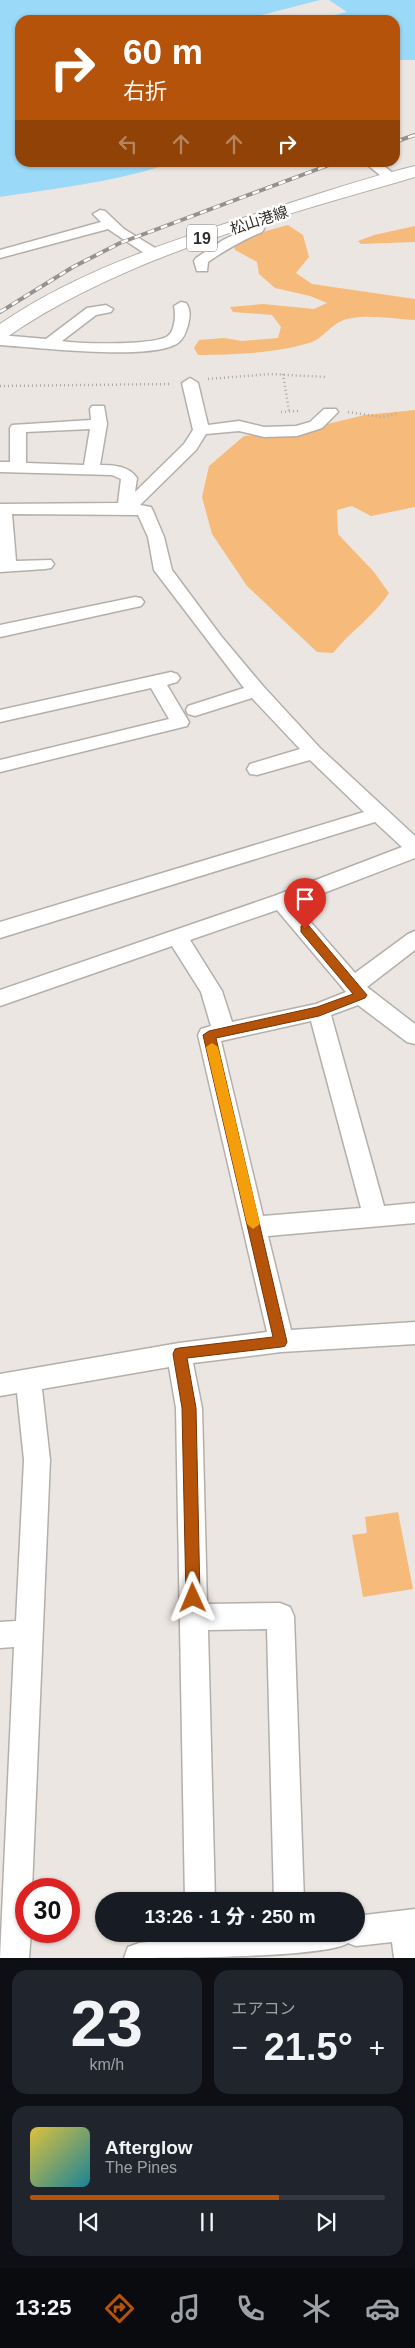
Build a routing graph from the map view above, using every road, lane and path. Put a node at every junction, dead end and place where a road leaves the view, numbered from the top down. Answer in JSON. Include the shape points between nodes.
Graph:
{"nodes":[{"id":1,"x":377,"y":167,"type":"edge"},
{"id":2,"x":415,"y":172,"type":"edge"},
{"id":3,"x":392,"y":178,"type":"junction"},
{"id":4,"x":251,"y":222,"type":"junction"},
{"id":5,"x":0,"y":254,"type":"edge"},
{"id":6,"x":155,"y":254,"type":"junction"},
{"id":7,"x":202,"y":268,"type":"dead end"},
{"id":8,"x":181,"y":306,"type":"dead end"},
{"id":9,"x":106,"y":309,"type":"dead end"},
{"id":10,"x":0,"y":333,"type":"edge"},
{"id":11,"x":0,"y":340,"type":"edge"},
{"id":12,"x":49,"y":344,"type":"junction"},
{"id":13,"x":282,"y":374,"type":"junction"},
{"id":14,"x":326,"y":377,"type":"dead end"},
{"id":15,"x":190,"y":382,"type":"junction"},
{"id":16,"x":0,"y":386,"type":"edge"},
{"id":17,"x":289,"y":411,"type":"dead end"},
{"id":18,"x":330,"y":412,"type":"dead end"},
{"id":19,"x":201,"y":430,"type":"junction"},
{"id":20,"x":18,"y":466,"type":"junction"},
{"id":21,"x":0,"y":467,"type":"edge"},
{"id":22,"x":91,"y":470,"type":"junction"},
{"id":23,"x":128,"y":508,"type":"junction"},
{"id":24,"x":1,"y":509,"type":"edge"},
{"id":25,"x":45,"y":564,"type":"dead end"},
{"id":26,"x":4,"y":566,"type":"edge"},
{"id":27,"x":135,"y":602,"type":"dead end"},
{"id":28,"x":0,"y":632,"type":"edge"},
{"id":29,"x":256,"y":690,"type":"junction"},
{"id":30,"x":195,"y":710,"type":"dead end"},
{"id":31,"x":0,"y":716,"type":"edge"},
{"id":32,"x":313,"y":752,"type":"junction"},
{"id":33,"x":0,"y":766,"type":"edge"},
{"id":34,"x":257,"y":768,"type":"dead end"},
{"id":35,"x":379,"y":814,"type":"junction"},
{"id":36,"x":415,"y":849,"type":"edge"},
{"id":37,"x":281,"y":901,"type":"junction"},
{"id":38,"x":0,"y":930,"type":"edge"},
{"id":39,"x":177,"y":937,"type":"junction"},
{"id":40,"x":415,"y":939,"type":"edge"},
{"id":41,"x":357,"y":991,"type":"junction"},
{"id":42,"x":0,"y":998,"type":"edge"},
{"id":43,"x":319,"y":1011,"type":"junction"},
{"id":44,"x":224,"y":1032,"type":"junction"},
{"id":45,"x":415,"y":1036,"type":"edge"},
{"id":46,"x":415,"y":1212,"type":"edge"},
{"id":47,"x":375,"y":1216,"type":"junction"},
{"id":48,"x":254,"y":1227,"type":"junction"},
{"id":49,"x":415,"y":1333,"type":"edge"},
{"id":50,"x":281,"y":1342,"type":"junction"},
{"id":51,"x":179,"y":1354,"type":"junction"},
{"id":52,"x":28,"y":1380,"type":"junction"},
{"id":53,"x":0,"y":1385,"type":"edge"},
{"id":54,"x":193,"y":1618,"type":"junction"},
{"id":55,"x":29,"y":1633,"type":"junction"},
{"id":56,"x":0,"y":1635,"type":"edge"},
{"id":57,"x":200,"y":1892,"type":"edge"},
{"id":58,"x":288,"y":1892,"type":"edge"},
{"id":59,"x":410,"y":1924,"type":"edge"},
{"id":60,"x":365,"y":1930,"type":"edge"},
{"id":61,"x":200,"y":1942,"type":"edge"},
{"id":62,"x":279,"y":1944,"type":"edge"},
{"id":63,"x":14,"y":1958,"type":"edge"},
{"id":64,"x":139,"y":1958,"type":"edge"},
{"id":65,"x":409,"y":1958,"type":"edge"}],
"edges":[{"from":1,"to":3,"type":"street"},
{"from":2,"to":3,"type":"main road","name":"松山港線","number":"19"},
{"from":3,"to":4,"type":"main road","name":"松山港線","number":"19"},
{"from":4,"to":6,"type":"main road","name":"松山港線","number":"19"},
{"from":4,"to":7,"type":"street","via":[[257,229],[231,239],[201,261]]},
{"from":5,"to":6,"type":"street","via":[[105,219],[119,232]]},
{"from":6,"to":10,"type":"main road","name":"松山港線","number":"19","via":[[88,282],[34,310]]},
{"from":8,"to":12,"type":"street","via":[[183,314],[178,334],[172,340],[154,346],[75,348]]},
{"from":9,"to":12,"type":"street","via":[[92,311]]},
{"from":11,"to":12,"type":"street"},
{"from":13,"to":14,"type":"path"},
{"from":13,"to":15,"type":"path"},
{"from":13,"to":17,"type":"path"},
{"from":15,"to":16,"type":"path"},
{"from":15,"to":19,"type":"street"},
{"from":18,"to":19,"type":"street","via":[[316,426],[296,432],[264,432],[239,426]]},
{"from":19,"to":23,"type":"street","via":[[190,447]]},
{"from":20,"to":21,"type":"street"},
{"from":20,"to":22,"type":"street"},
{"from":20,"to":22,"type":"street","via":[[18,428],[98,417]]},
{"from":22,"to":23,"type":"street","via":[[120,471],[130,478],[125,501]]},
{"from":23,"to":24,"type":"street"},
{"from":23,"to":29,"type":"street","via":[[145,511],[156,537],[163,570]]},
{"from":24,"to":26,"type":"street"},
{"from":25,"to":26,"type":"street"},
{"from":27,"to":28,"type":"street"},
{"from":29,"to":30,"type":"street"},
{"from":29,"to":32,"type":"street"},
{"from":31,"to":33,"type":"street","via":[[164,680],[180,722]]},
{"from":32,"to":34,"type":"street"},
{"from":32,"to":35,"type":"street"},
{"from":35,"to":36,"type":"street"},
{"from":35,"to":38,"type":"street"},
{"from":36,"to":37,"type":"street"},
{"from":37,"to":39,"type":"street"},
{"from":37,"to":41,"type":"street"},
{"from":39,"to":42,"type":"street"},
{"from":39,"to":44,"type":"street","via":[[211,991]]},
{"from":40,"to":41,"type":"street"},
{"from":41,"to":43,"type":"street"},
{"from":41,"to":45,"type":"street"},
{"from":43,"to":44,"type":"street"},
{"from":43,"to":47,"type":"street"},
{"from":44,"to":48,"type":"street","via":[[209,1035]]},
{"from":46,"to":47,"type":"street"},
{"from":47,"to":48,"type":"street"},
{"from":48,"to":50,"type":"street"},
{"from":49,"to":50,"type":"street"},
{"from":50,"to":51,"type":"street"},
{"from":51,"to":52,"type":"street"},
{"from":51,"to":54,"type":"street","via":[[189,1408]]},
{"from":52,"to":53,"type":"street"},
{"from":52,"to":55,"type":"street","via":[[37,1460]]},
{"from":54,"to":57,"type":"street"},
{"from":54,"to":58,"type":"street","via":[[280,1616]]},
{"from":55,"to":56,"type":"street"},
{"from":55,"to":63,"type":"street"},
{"from":59,"to":60,"type":"street"},
{"from":59,"to":65,"type":"street"},
{"from":61,"to":62,"type":"street"},
{"from":61,"to":64,"type":"street"}]}
